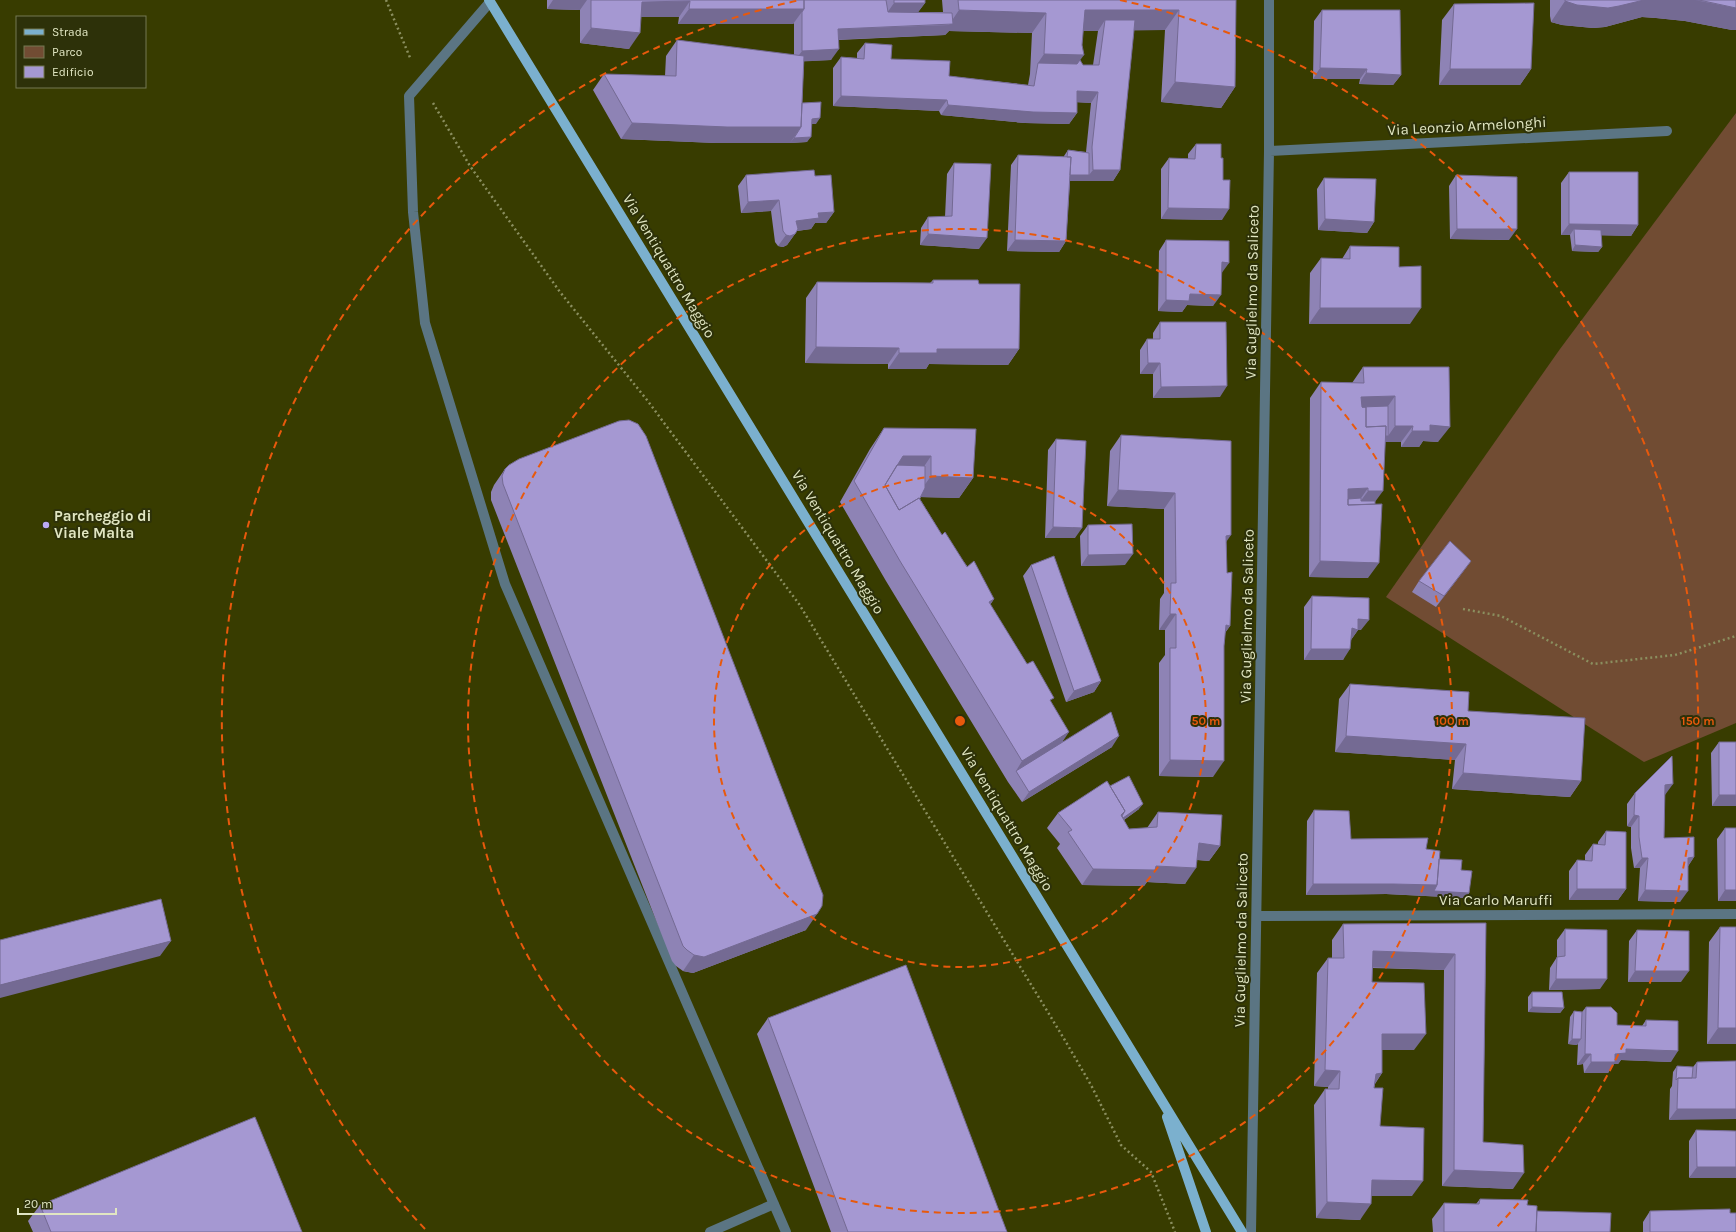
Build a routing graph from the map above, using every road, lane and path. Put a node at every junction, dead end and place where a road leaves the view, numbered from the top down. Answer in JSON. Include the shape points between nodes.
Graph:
{"nodes":[{"id":1,"x":386,"y":0,"type":"edge"},
{"id":2,"x":1269,"y":0,"type":"edge"},
{"id":3,"x":490,"y":1,"type":"edge"},
{"id":4,"x":421,"y":82,"type":"junction"},
{"id":5,"x":1667,"y":131,"type":"dead end"},
{"id":6,"x":1269,"y":151,"type":"junction"},
{"id":7,"x":1463,"y":609,"type":"dead end"},
{"id":8,"x":1736,"y":636,"type":"edge"},
{"id":9,"x":1736,"y":914,"type":"edge"},
{"id":10,"x":1257,"y":916,"type":"junction"},
{"id":11,"x":1162,"y":1100,"type":"junction"},
{"id":12,"x":774,"y":1204,"type":"junction"},
{"id":13,"x":710,"y":1232,"type":"edge"},
{"id":14,"x":786,"y":1232,"type":"edge"},
{"id":15,"x":1175,"y":1232,"type":"edge"},
{"id":16,"x":1206,"y":1232,"type":"edge"},
{"id":17,"x":1242,"y":1232,"type":"edge"},
{"id":18,"x":1252,"y":1232,"type":"edge"}],
"edges":[{"from":1,"to":4,"type":"path"},
{"from":2,"to":6,"type":"street","name":"Via Guglielmo da Saliceto"},
{"from":3,"to":4,"type":"street"},
{"from":3,"to":11,"type":"main road","name":"Via Ventiquattro Maggio"},
{"from":4,"to":12,"type":"street","via":[[409,96],[413,212],[425,323],[505,584]]},
{"from":4,"to":15,"type":"path","via":[[470,166],[560,292],[647,400],[799,604],[1064,1037],[1121,1145],[1151,1172]]},
{"from":5,"to":6,"type":"street","name":"Via Leonzio Armelonghi"},
{"from":6,"to":10,"type":"street","name":"Via Guglielmo da Saliceto"},
{"from":7,"to":8,"type":"path","via":[[1501,616],[1593,664],[1675,655]]},
{"from":9,"to":10,"type":"street","name":"Via Carlo Maruffi"},
{"from":10,"to":18,"type":"street","name":"Via Guglielmo da Saliceto"},
{"from":11,"to":16,"type":"main road","name":"Via Ventiquattro Maggio"},
{"from":11,"to":17,"type":"main road","name":"Via Ventiquattro Maggio"},
{"from":12,"to":13,"type":"street"},
{"from":12,"to":14,"type":"street"}]}
